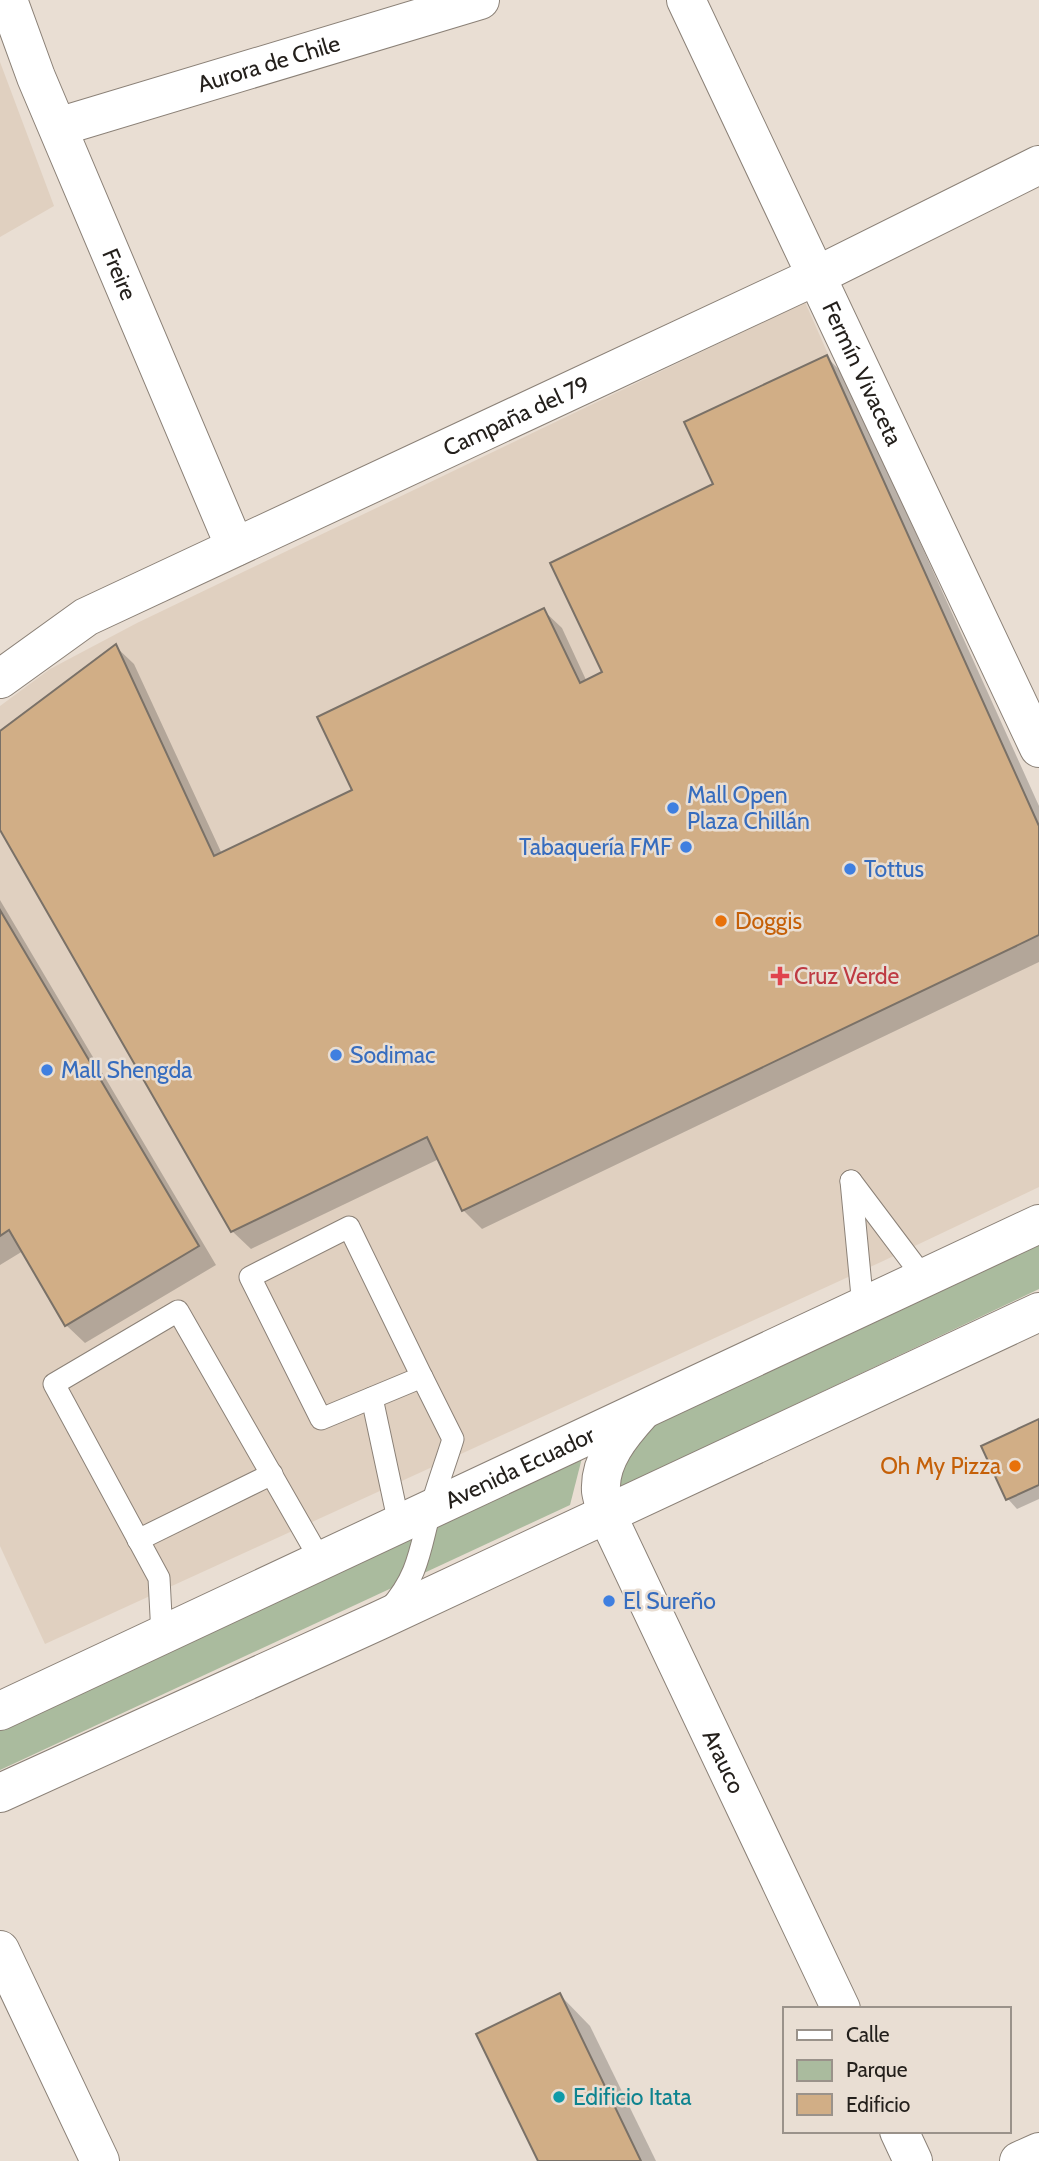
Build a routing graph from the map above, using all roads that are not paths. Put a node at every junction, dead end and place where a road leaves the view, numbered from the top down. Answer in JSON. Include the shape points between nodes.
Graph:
{"nodes":[{"id":1,"x":8,"y":0,"type":"edge"},
{"id":2,"x":480,"y":0,"type":"edge"},
{"id":3,"x":686,"y":0,"type":"edge"},
{"id":4,"x":58,"y":127,"type":"junction"},
{"id":5,"x":1039,"y":165,"type":"edge"},
{"id":6,"x":816,"y":276,"type":"junction"},
{"id":7,"x":235,"y":547,"type":"junction"},
{"id":8,"x":5,"y":666,"type":"edge"},
{"id":9,"x":1039,"y":748,"type":"edge"},
{"id":10,"x":1039,"y":1224,"type":"edge"},
{"id":11,"x":924,"y":1278,"type":"junction"},
{"id":12,"x":863,"y":1307,"type":"junction"},
{"id":13,"x":1039,"y":1312,"type":"edge"},
{"id":14,"x":422,"y":1377,"type":"junction"},
{"id":15,"x":372,"y":1398,"type":"junction"},
{"id":16,"x":644,"y":1408,"type":"junction"},
{"id":17,"x":272,"y":1474,"type":"junction"},
{"id":18,"x":606,"y":1513,"type":"junction"},
{"id":19,"x":415,"y":1516,"type":"junction"},
{"id":20,"x":138,"y":1540,"type":"junction"},
{"id":21,"x":321,"y":1561,"type":"junction"},
{"id":22,"x":378,"y":1620,"type":"junction"},
{"id":23,"x":162,"y":1635,"type":"junction"},
{"id":24,"x":0,"y":1711,"type":"edge"},
{"id":25,"x":0,"y":1793,"type":"edge"},
{"id":26,"x":0,"y":1950,"type":"edge"},
{"id":27,"x":840,"y":2007,"type":"edge"},
{"id":28,"x":900,"y":2133,"type":"edge"},
{"id":29,"x":1039,"y":2152,"type":"edge"},
{"id":30,"x":100,"y":2161,"type":"edge"},
{"id":31,"x":913,"y":2161,"type":"edge"},
{"id":32,"x":1019,"y":2161,"type":"edge"}],
"edges":[{"from":1,"to":4,"type":"street","name":"Freire"},
{"from":2,"to":4,"type":"street","name":"Aurora de Chile"},
{"from":3,"to":6,"type":"street","name":"Fermín Vivaceta"},
{"from":4,"to":7,"type":"street","name":"Freire"},
{"from":5,"to":6,"type":"street","name":"Campaña del 79"},
{"from":6,"to":7,"type":"street","name":"Campaña del 79"},
{"from":6,"to":9,"type":"street","name":"Fermín Vivaceta"},
{"from":7,"to":8,"type":"street","name":"Campaña del 79","via":[[86,617]]},
{"from":10,"to":11,"type":"street","name":"Avenida Ecuador"},
{"from":11,"to":12,"type":"street","name":"Avenida Ecuador"},
{"from":11,"to":12,"type":"lane","via":[[851,1181]]},
{"from":12,"to":16,"type":"street","name":"Avenida Ecuador"},
{"from":13,"to":18,"type":"street"},
{"from":14,"to":15,"type":"lane"},
{"from":14,"to":15,"type":"lane","via":[[349,1227],[250,1278],[321,1419]]},
{"from":14,"to":19,"type":"lane","via":[[453,1439]]},
{"from":15,"to":19,"type":"lane"},
{"from":16,"to":18,"type":"street","name":"Arauco","via":[[622,1433],[604,1469],[601,1490]]},
{"from":16,"to":19,"type":"street","name":"Avenida Ecuador"},
{"from":17,"to":20,"type":"lane"},
{"from":17,"to":20,"type":"lane","via":[[178,1311],[54,1384]]},
{"from":17,"to":21,"type":"lane"},
{"from":18,"to":22,"type":"street"},
{"from":18,"to":27,"type":"street","name":"Arauco"},
{"from":19,"to":21,"type":"street","name":"Avenida Ecuador"},
{"from":19,"to":22,"type":"lane","via":[[423,1548],[397,1599]]},
{"from":20,"to":23,"type":"lane","via":[[159,1578]]},
{"from":21,"to":23,"type":"street","name":"Avenida Ecuador"},
{"from":22,"to":25,"type":"street"},
{"from":23,"to":24,"type":"street","name":"Avenida Ecuador"},
{"from":26,"to":30,"type":"street"},
{"from":28,"to":31,"type":"street"},
{"from":29,"to":32,"type":"street"}]}
